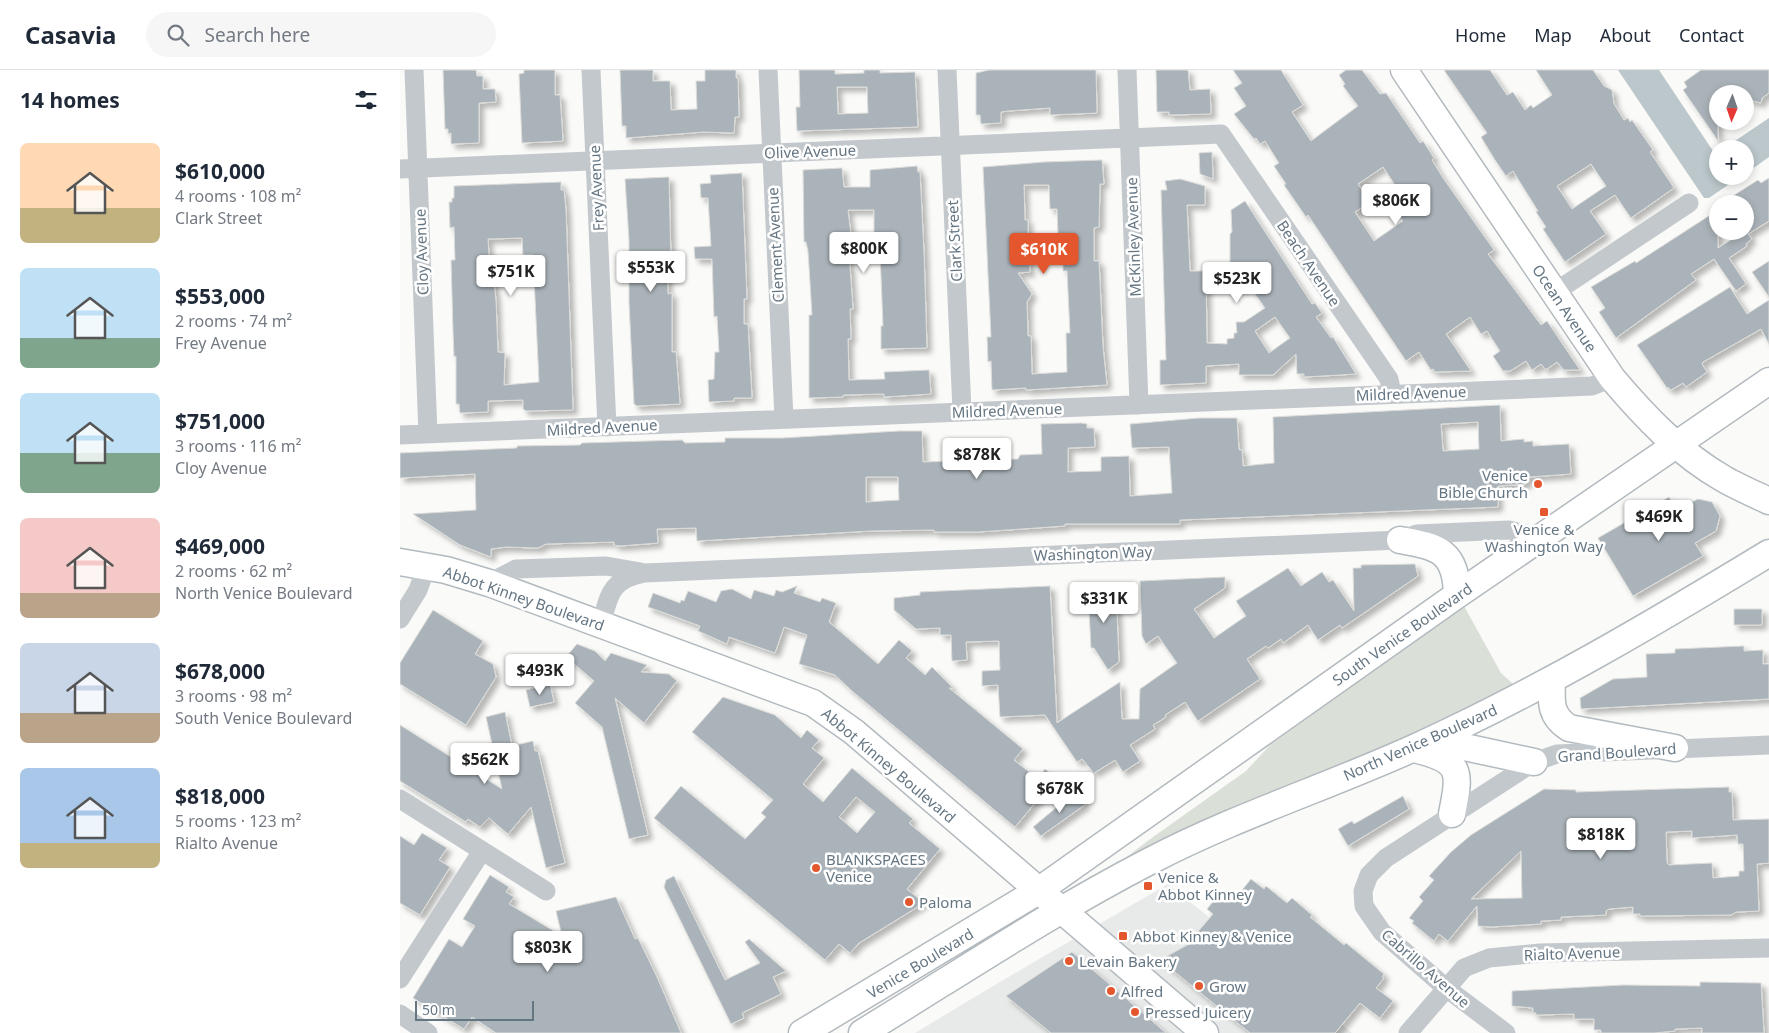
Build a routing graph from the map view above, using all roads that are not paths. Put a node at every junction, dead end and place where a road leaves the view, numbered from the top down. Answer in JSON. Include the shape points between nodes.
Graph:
{"nodes":[{"id":1,"x":414,"y":70,"type":"edge"},
{"id":2,"x":591,"y":70,"type":"edge"},
{"id":3,"x":768,"y":70,"type":"edge"},
{"id":4,"x":946,"y":70,"type":"edge"},
{"id":5,"x":1127,"y":70,"type":"edge"},
{"id":6,"x":1404,"y":70,"type":"edge"},
{"id":7,"x":1220,"y":134,"type":"joint"},
{"id":8,"x":1130,"y":138,"type":"junction"},
{"id":9,"x":950,"y":146,"type":"junction"},
{"id":10,"x":771,"y":153,"type":"junction"},
{"id":11,"x":595,"y":161,"type":"junction"},
{"id":12,"x":409,"y":169,"type":"edge"},
{"id":13,"x":1689,"y":203,"type":"dead end"},
{"id":14,"x":1555,"y":292,"type":"junction"},
{"id":15,"x":1612,"y":378,"type":"junction"},
{"id":16,"x":1769,"y":381,"type":"edge"},
{"id":17,"x":1392,"y":394,"type":"junction"},
{"id":18,"x":1139,"y":405,"type":"junction"},
{"id":19,"x":962,"y":411,"type":"junction"},
{"id":20,"x":784,"y":419,"type":"junction"},
{"id":21,"x":607,"y":427,"type":"junction"},
{"id":22,"x":428,"y":434,"type":"junction"},
{"id":23,"x":400,"y":435,"type":"edge"},
{"id":24,"x":1675,"y":444,"type":"junction"},
{"id":25,"x":1769,"y":501,"type":"edge"},
{"id":26,"x":1539,"y":538,"type":"junction"},
{"id":27,"x":1400,"y":540,"type":"junction"},
{"id":28,"x":1769,"y":553,"type":"edge"},
{"id":29,"x":400,"y":562,"type":"edge"},
{"id":30,"x":427,"y":566,"type":"junction"},
{"id":31,"x":645,"y":573,"type":"junction"},
{"id":32,"x":489,"y":584,"type":"junction"},
{"id":33,"x":1457,"y":595,"type":"junction"},
{"id":34,"x":400,"y":619,"type":"edge"},
{"id":35,"x":601,"y":625,"type":"junction"},
{"id":36,"x":1552,"y":681,"type":"junction"},
{"id":37,"x":1422,"y":744,"type":"junction"},
{"id":38,"x":1769,"y":745,"type":"edge"},
{"id":39,"x":1675,"y":748,"type":"junction"},
{"id":40,"x":1534,"y":762,"type":"junction"},
{"id":41,"x":400,"y":799,"type":"edge"},
{"id":42,"x":1452,"y":814,"type":"junction"},
{"id":43,"x":482,"y":851,"type":"junction"},
{"id":44,"x":546,"y":892,"type":"dead end"},
{"id":45,"x":1038,"y":892,"type":"junction"},
{"id":46,"x":1363,"y":892,"type":"joint"},
{"id":47,"x":1060,"y":911,"type":"junction"},
{"id":48,"x":1769,"y":948,"type":"edge"},
{"id":49,"x":400,"y":979,"type":"edge"},
{"id":50,"x":1446,"y":988,"type":"junction"},
{"id":51,"x":400,"y":1014,"type":"edge"},
{"id":52,"x":828,"y":1025,"type":"edge"},
{"id":53,"x":420,"y":1031,"type":"edge"},
{"id":54,"x":802,"y":1033,"type":"edge"},
{"id":55,"x":862,"y":1033,"type":"edge"},
{"id":56,"x":1205,"y":1033,"type":"edge"},
{"id":57,"x":1408,"y":1033,"type":"edge"},
{"id":58,"x":1506,"y":1033,"type":"edge"}],
"edges":[{"from":1,"to":12,"type":"street","name":"Cloy Avenue"},
{"from":2,"to":11,"type":"street","name":"Frey Avenue"},
{"from":3,"to":10,"type":"street","name":"Clement Avenue"},
{"from":4,"to":9,"type":"street","name":"Clark Street"},
{"from":5,"to":8,"type":"street","name":"McKinley Avenue"},
{"from":6,"to":14,"type":"main road","name":"Ocean Avenue"},
{"from":7,"to":8,"type":"street","name":"Olive Avenue"},
{"from":7,"to":17,"type":"street","name":"Beach Avenue","via":[[1389,379]]},
{"from":8,"to":9,"type":"street","name":"Olive Avenue"},
{"from":8,"to":18,"type":"street","name":"McKinley Avenue"},
{"from":9,"to":10,"type":"street","name":"Olive Avenue"},
{"from":9,"to":19,"type":"street","name":"Clark Street"},
{"from":10,"to":11,"type":"street","name":"Olive Avenue"},
{"from":10,"to":20,"type":"street","name":"Clement Avenue"},
{"from":11,"to":12,"type":"street","name":"Olive Avenue"},
{"from":11,"to":21,"type":"street","name":"Frey Avenue"},
{"from":12,"to":22,"type":"street","name":"Cloy Avenue"},
{"from":13,"to":14,"type":"street"},
{"from":14,"to":15,"type":"main road","name":"Ocean Avenue"},
{"from":15,"to":17,"type":"street","name":"Mildred Avenue","via":[[1592,386]]},
{"from":15,"to":24,"type":"main road","name":"Ocean Avenue","via":[[1636,407]]},
{"from":16,"to":24,"type":"main road","name":"South Venice Boulevard"},
{"from":17,"to":18,"type":"street","name":"Mildred Avenue"},
{"from":18,"to":19,"type":"street","name":"Mildred Avenue"},
{"from":19,"to":20,"type":"street","name":"Mildred Avenue"},
{"from":20,"to":21,"type":"street","name":"Mildred Avenue"},
{"from":21,"to":22,"type":"street","name":"Mildred Avenue"},
{"from":22,"to":23,"type":"street","name":"Mildred Avenue"},
{"from":24,"to":25,"type":"main road","name":"Ocean Avenue","via":[[1722,478]]},
{"from":24,"to":26,"type":"main road","name":"South Venice Boulevard"},
{"from":26,"to":27,"type":"street","name":"Washington Way","via":[[1509,530],[1417,534]]},
{"from":26,"to":33,"type":"main road","name":"South Venice Boulevard"},
{"from":27,"to":31,"type":"street","name":"Washington Way"},
{"from":27,"to":33,"type":"main road","via":[[1424,544],[1441,552],[1456,571]]},
{"from":28,"to":36,"type":"main road","name":"North Venice Boulevard"},
{"from":29,"to":30,"type":"main road","name":"Abbot Kinney Boulevard"},
{"from":30,"to":32,"type":"main road","name":"Abbot Kinney Boulevard"},
{"from":30,"to":34,"type":"street","via":[[418,590]]},
{"from":31,"to":32,"type":"street","name":"Washington Way","via":[[606,566],[516,569]]},
{"from":31,"to":35,"type":"street","name":"Washington Way","via":[[627,576],[616,585]]},
{"from":32,"to":35,"type":"main road","name":"Abbot Kinney Boulevard"},
{"from":33,"to":45,"type":"main road","name":"South Venice Boulevard"},
{"from":35,"to":45,"type":"main road","name":"Abbot Kinney Boulevard","via":[[814,703],[854,732]]},
{"from":36,"to":37,"type":"main road","name":"North Venice Boulevard"},
{"from":36,"to":39,"type":"main road","via":[[1552,711],[1559,722],[1569,728]]},
{"from":37,"to":40,"type":"main road"},
{"from":37,"to":42,"type":"main road","via":[[1450,763],[1458,777]]},
{"from":37,"to":47,"type":"main road","name":"North Venice Boulevard","via":[[1211,831]]},
{"from":38,"to":39,"type":"street","name":"Grand Boulevard"},
{"from":39,"to":40,"type":"street","name":"Grand Boulevard","via":[[1557,754]]},
{"from":40,"to":42,"type":"street","name":"Grand Boulevard"},
{"from":41,"to":43,"type":"street"},
{"from":42,"to":46,"type":"street","name":"Grand Boulevard","via":[[1386,858],[1368,875]]},
{"from":43,"to":44,"type":"street"},
{"from":43,"to":49,"type":"street"},
{"from":45,"to":47,"type":"main road","name":"Abbot Kinney Boulevard"},
{"from":45,"to":52,"type":"main road","name":"Venice Boulevard"},
{"from":46,"to":50,"type":"street","name":"Cabrillo Avenue","via":[[1364,906],[1382,932]]},
{"from":47,"to":55,"type":"main road","name":"Venice Boulevard"},
{"from":47,"to":56,"type":"main road","name":"Abbot Kinney Boulevard"},
{"from":48,"to":50,"type":"street","name":"Rialto Avenue","via":[[1540,953],[1489,958],[1464,968]]},
{"from":50,"to":57,"type":"street","name":"Rialto Avenue"},
{"from":50,"to":58,"type":"street","name":"Cabrillo Avenue"},
{"from":51,"to":53,"type":"street"},
{"from":52,"to":54,"type":"main road","name":"Venice Boulevard"}]}
